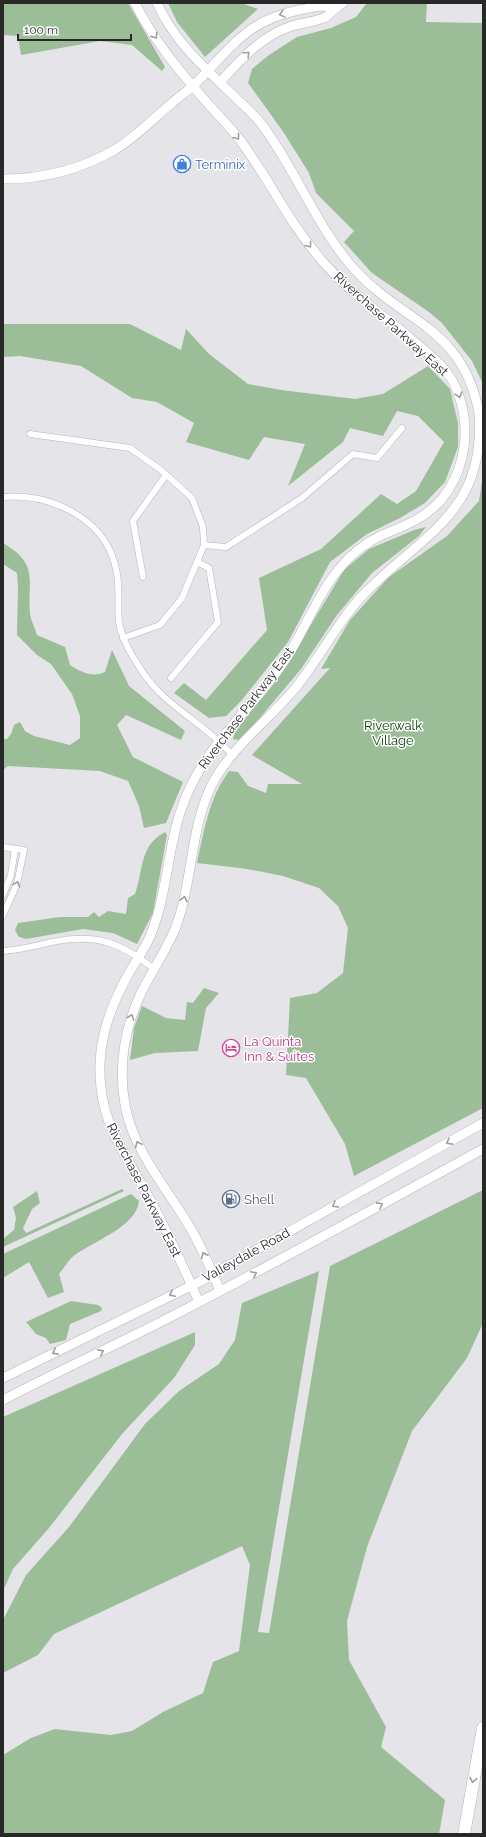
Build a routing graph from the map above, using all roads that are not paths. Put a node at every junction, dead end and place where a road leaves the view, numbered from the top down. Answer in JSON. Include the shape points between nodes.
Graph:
{"nodes":[{"id":1,"x":135,"y":3,"type":"edge"},
{"id":2,"x":157,"y":3,"type":"edge"},
{"id":3,"x":343,"y":3,"type":"edge"},
{"id":4,"x":334,"y":8,"type":"junction"},
{"id":5,"x":206,"y":70,"type":"junction"},
{"id":6,"x":220,"y":82,"type":"junction"},
{"id":7,"x":193,"y":85,"type":"junction"},
{"id":8,"x":3,"y":179,"type":"edge"},
{"id":9,"x":402,"y":428,"type":"dead end"},
{"id":10,"x":30,"y":434,"type":"dead end"},
{"id":11,"x":166,"y":475,"type":"junction"},
{"id":12,"x":3,"y":497,"type":"edge"},
{"id":13,"x":204,"y":545,"type":"junction"},
{"id":14,"x":197,"y":562,"type":"junction"},
{"id":15,"x":143,"y":577,"type":"dead end"},
{"id":16,"x":123,"y":638,"type":"junction"},
{"id":17,"x":171,"y":678,"type":"dead end"},
{"id":18,"x":220,"y":740,"type":"junction"},
{"id":19,"x":232,"y":755,"type":"junction"},
{"id":20,"x":3,"y":847,"type":"edge"},
{"id":21,"x":15,"y":849,"type":"junction"},
{"id":22,"x":3,"y":895,"type":"edge"},
{"id":23,"x":3,"y":915,"type":"edge"},
{"id":24,"x":3,"y":951,"type":"edge"},
{"id":25,"x":139,"y":956,"type":"junction"},
{"id":26,"x":154,"y":969,"type":"junction"},
{"id":27,"x":483,"y":1123,"type":"edge"},
{"id":28,"x":483,"y":1149,"type":"edge"},
{"id":29,"x":213,"y":1274,"type":"junction"},
{"id":30,"x":191,"y":1285,"type":"junction"},
{"id":31,"x":220,"y":1291,"type":"junction"},
{"id":32,"x":199,"y":1302,"type":"junction"},
{"id":33,"x":3,"y":1378,"type":"edge"},
{"id":34,"x":3,"y":1400,"type":"edge"},
{"id":35,"x":483,"y":1728,"type":"edge"},
{"id":36,"x":464,"y":1834,"type":"edge"}],
"edges":[{"from":1,"to":7,"type":"street","name":"Riverchase Parkway East","one_way":true,"via":[[153,34]]},
{"from":2,"to":5,"type":"street","name":"Riverchase Parkway East","via":[[180,42]]},
{"from":3,"to":4,"type":"street"},
{"from":4,"to":5,"type":"street","one_way":true,"via":[[323,5],[268,18],[242,35]]},
{"from":6,"to":4,"type":"street","one_way":true,"via":[[255,46],[268,37],[288,27],[326,18]]},
{"from":5,"to":6,"type":"street","name":"Riverchase Parkway East"},
{"from":5,"to":7,"type":"street"},
{"from":6,"to":19,"type":"street","name":"Riverchase Parkway East","via":[[261,124],[329,236],[352,267],[377,290],[435,332],[456,356],[471,384],[479,412],[482,437],[476,475],[466,498],[453,516],[366,592],[300,682]]},
{"from":7,"to":8,"type":"street","via":[[146,127],[100,158],[50,175]]},
{"from":7,"to":18,"type":"street","name":"Riverchase Parkway East","one_way":true,"via":[[241,141],[297,228],[323,262],[447,372],[459,394],[466,431],[460,464],[443,498],[418,519],[370,541],[350,556],[335,574],[280,669]]},
{"from":9,"to":13,"type":"street","via":[[377,458],[353,454],[302,498],[226,547]]},
{"from":10,"to":11,"type":"street","via":[[130,448]]},
{"from":11,"to":13,"type":"street","via":[[192,498],[203,527]]},
{"from":11,"to":15,"type":"street","via":[[133,521]]},
{"from":12,"to":16,"type":"street","via":[[30,499],[61,506],[80,516],[102,537],[114,559],[119,579],[119,622]]},
{"from":13,"to":14,"type":"street"},
{"from":14,"to":16,"type":"street","via":[[182,598],[160,625]]},
{"from":14,"to":17,"type":"street","via":[[209,568],[218,622]]},
{"from":16,"to":18,"type":"street","via":[[142,673],[154,686]]},
{"from":18,"to":19,"type":"street"},
{"from":18,"to":25,"type":"street","name":"Riverchase Parkway East","via":[[199,769],[182,806],[156,920]]},
{"from":26,"to":19,"type":"street","name":"Riverchase Parkway East","one_way":true,"via":[[170,940],[181,910],[202,807],[216,778]]},
{"from":20,"to":21,"type":"street"},
{"from":21,"to":22,"type":"street","via":[[11,875]]},
{"from":23,"to":21,"type":"street","one_way":true,"via":[[17,884],[24,850]]},
{"from":24,"to":25,"type":"street","via":[[86,938],[114,943]]},
{"from":25,"to":26,"type":"street"},
{"from":25,"to":30,"type":"street","name":"Riverchase Parkway East","via":[[115,999],[104,1031],[100,1061],[102,1100],[114,1137],[169,1235]]},
{"from":29,"to":26,"type":"street","name":"Riverchase Parkway East","one_way":true,"via":[[188,1223],[141,1151],[125,1106],[122,1072],[125,1042],[136,1005]]},
{"from":27,"to":29,"type":"street","name":"Valleydale Road","one_way":true},
{"from":31,"to":28,"type":"street","name":"Valleydale Road","one_way":true,"via":[[310,1245]]},
{"from":29,"to":30,"type":"street","name":"Valleydale Road"},
{"from":29,"to":31,"type":"street","name":"Riverchase Parkway East"},
{"from":30,"to":32,"type":"street","name":"Riverchase Parkway East"},
{"from":30,"to":33,"type":"street","name":"Valleydale Road","one_way":true},
{"from":31,"to":32,"type":"street","name":"Valleydale Road"},
{"from":34,"to":32,"type":"street","name":"Valleydale Road","one_way":true},
{"from":35,"to":36,"type":"highway","one_way":true}]}
